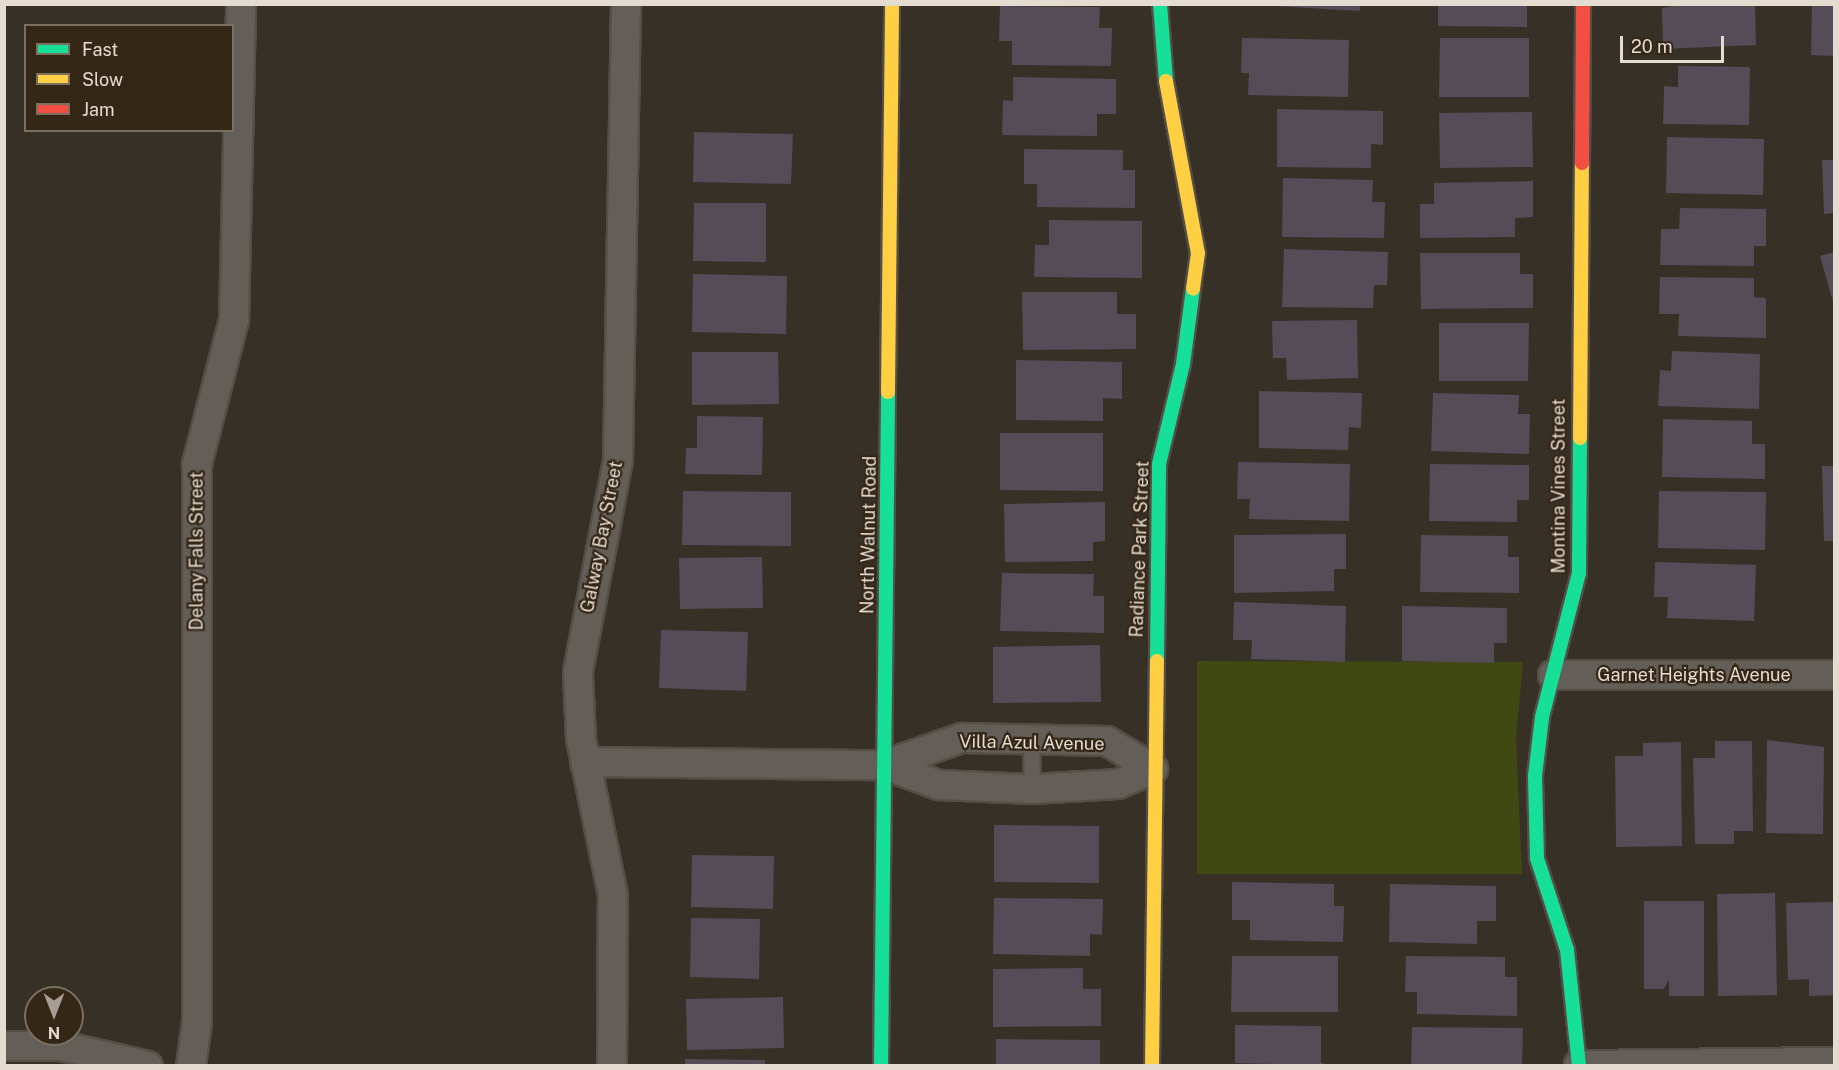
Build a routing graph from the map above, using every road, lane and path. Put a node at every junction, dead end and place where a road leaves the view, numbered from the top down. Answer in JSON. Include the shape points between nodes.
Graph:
{"nodes":[{"id":1,"x":241,"y":4,"type":"edge"},
{"id":2,"x":626,"y":4,"type":"edge"},
{"id":3,"x":892,"y":4,"type":"edge"},
{"id":4,"x":1160,"y":4,"type":"edge"},
{"id":5,"x":1583,"y":4,"type":"edge"},
{"id":6,"x":1553,"y":675,"type":"junction"},
{"id":7,"x":1834,"y":675,"type":"edge"},
{"id":8,"x":1031,"y":740,"type":"junction"},
{"id":9,"x":585,"y":762,"type":"junction"},
{"id":10,"x":884,"y":765,"type":"junction"},
{"id":11,"x":1153,"y":769,"type":"junction"},
{"id":12,"x":1032,"y":789,"type":"junction"},
{"id":13,"x":4,"y":1046,"type":"edge"},
{"id":14,"x":1834,"y":1062,"type":"edge"},
{"id":15,"x":148,"y":1065,"type":"edge"},
{"id":16,"x":191,"y":1065,"type":"edge"},
{"id":17,"x":612,"y":1065,"type":"edge"},
{"id":18,"x":881,"y":1065,"type":"edge"},
{"id":19,"x":1152,"y":1065,"type":"edge"},
{"id":20,"x":1579,"y":1065,"type":"edge"}],
"edges":[{"from":1,"to":16,"type":"street","name":"Delany Falls Street","via":[[234,320],[197,464],[197,1022]]},
{"from":2,"to":9,"type":"street","name":"Galway Bay Street","via":[[618,461],[578,672]]},
{"from":3,"to":10,"type":"street","name":"North Walnut Road"},
{"from":4,"to":11,"type":"street","name":"Radiance Park Street","via":[[1161,57],[1198,253],[1183,364],[1159,464]]},
{"from":5,"to":6,"type":"street","name":"Montina Vines Street","via":[[1579,573]]},
{"from":6,"to":7,"type":"street","name":"Garnet Heights Avenue"},
{"from":6,"to":20,"type":"street","name":"Montina Vines Street","via":[[1535,776],[1537,858],[1567,950]]},
{"from":8,"to":10,"type":"street","name":"Villa Azul Avenue","via":[[962,738]]},
{"from":8,"to":11,"type":"street","name":"Villa Azul Avenue","via":[[1107,741]]},
{"from":8,"to":12,"type":"lane"},
{"from":9,"to":10,"type":"street","name":"Villa Azul Avenue"},
{"from":9,"to":17,"type":"street","name":"Galway Bay Street","via":[[613,895]]},
{"from":10,"to":12,"type":"street","name":"Villa Azul Avenue","via":[[939,785]]},
{"from":10,"to":18,"type":"street","name":"North Walnut Road"},
{"from":11,"to":12,"type":"street","name":"Villa Azul Avenue","via":[[1118,784]]},
{"from":11,"to":19,"type":"street","name":"Radiance Park Street"},
{"from":13,"to":15,"type":"street","via":[[72,1047]]},
{"from":14,"to":20,"type":"street"}]}
